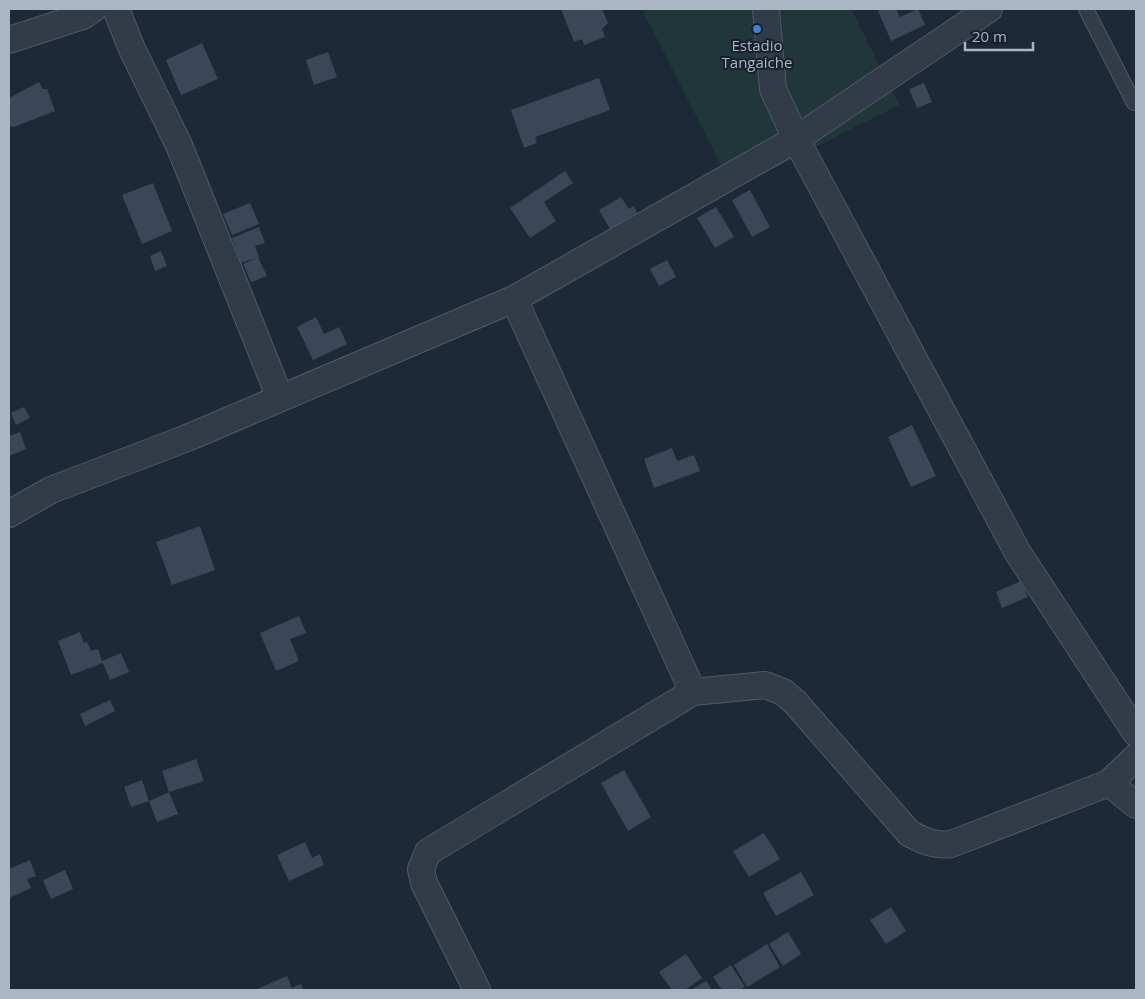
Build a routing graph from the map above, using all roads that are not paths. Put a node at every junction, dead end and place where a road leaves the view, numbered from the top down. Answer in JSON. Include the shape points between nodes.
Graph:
{"nodes":[{"id":1,"x":93,"y":9,"type":"edge"},
{"id":2,"x":116,"y":9,"type":"edge"},
{"id":3,"x":766,"y":9,"type":"edge"},
{"id":4,"x":989,"y":9,"type":"edge"},
{"id":5,"x":1086,"y":9,"type":"edge"},
{"id":6,"x":9,"y":40,"type":"edge"},
{"id":7,"x":1134,"y":103,"type":"dead end"},
{"id":8,"x":796,"y":139,"type":"junction"},
{"id":9,"x":514,"y":299,"type":"junction"},
{"id":10,"x":280,"y":398,"type":"junction"},
{"id":11,"x":9,"y":514,"type":"edge"},
{"id":12,"x":693,"y":692,"type":"junction"},
{"id":13,"x":1136,"y":733,"type":"edge"},
{"id":14,"x":1136,"y":757,"type":"edge"},
{"id":15,"x":1109,"y":783,"type":"junction"},
{"id":16,"x":1136,"y":805,"type":"edge"},
{"id":17,"x":477,"y":990,"type":"edge"}],
"edges":[{"from":1,"to":6,"type":"street","via":[[83,16]]},
{"from":2,"to":10,"type":"street","via":[[179,145]]},
{"from":3,"to":8,"type":"street","via":[[773,89]]},
{"from":4,"to":8,"type":"street"},
{"from":5,"to":7,"type":"lane"},
{"from":8,"to":9,"type":"street"},
{"from":8,"to":13,"type":"street","via":[[1018,553]]},
{"from":9,"to":10,"type":"street"},
{"from":9,"to":12,"type":"street"},
{"from":10,"to":11,"type":"street","via":[[51,490]]},
{"from":12,"to":15,"type":"street","via":[[765,685],[783,692],[909,832],[921,840],[940,845],[951,844]]},
{"from":12,"to":17,"type":"street","via":[[428,852],[421,869],[424,882]]},
{"from":14,"to":15,"type":"street"},
{"from":15,"to":16,"type":"street"}]}
